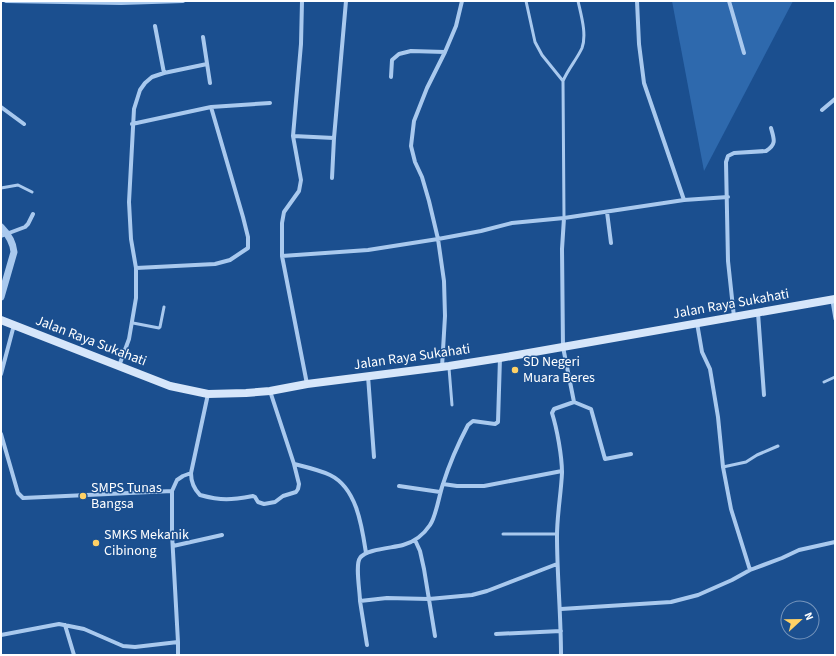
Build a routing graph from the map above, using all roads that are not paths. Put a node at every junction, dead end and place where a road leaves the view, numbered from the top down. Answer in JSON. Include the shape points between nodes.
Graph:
{"nodes":[{"id":1,"x":6,"y":1,"type":"edge"},
{"id":2,"x":47,"y":1,"type":"edge"},
{"id":3,"x":174,"y":1,"type":"edge"},
{"id":4,"x":183,"y":1,"type":"edge"},
{"id":5,"x":302,"y":1,"type":"edge"},
{"id":6,"x":346,"y":1,"type":"edge"},
{"id":7,"x":462,"y":1,"type":"edge"},
{"id":8,"x":526,"y":1,"type":"edge"},
{"id":9,"x":578,"y":1,"type":"edge"},
{"id":10,"x":637,"y":1,"type":"edge"},
{"id":11,"x":729,"y":1,"type":"edge"},
{"id":12,"x":86,"y":2,"type":"edge"},
{"id":13,"x":132,"y":2,"type":"edge"},
{"id":14,"x":155,"y":26,"type":"dead end"},
{"id":15,"x":203,"y":37,"type":"dead end"},
{"id":16,"x":445,"y":52,"type":"junction"},
{"id":17,"x":744,"y":53,"type":"dead end"},
{"id":18,"x":206,"y":64,"type":"junction"},
{"id":19,"x":164,"y":73,"type":"junction"},
{"id":20,"x":391,"y":77,"type":"dead end"},
{"id":21,"x":563,"y":81,"type":"junction"},
{"id":22,"x":210,"y":83,"type":"dead end"},
{"id":23,"x":835,"y":99,"type":"edge"},
{"id":24,"x":270,"y":103,"type":"dead end"},
{"id":25,"x":1,"y":107,"type":"edge"},
{"id":26,"x":211,"y":107,"type":"junction"},
{"id":27,"x":822,"y":110,"type":"dead end"},
{"id":28,"x":24,"y":124,"type":"dead end"},
{"id":29,"x":132,"y":124,"type":"junction"},
{"id":30,"x":770,"y":128,"type":"dead end"},
{"id":31,"x":293,"y":136,"type":"junction"},
{"id":32,"x":334,"y":138,"type":"junction"},
{"id":33,"x":332,"y":178,"type":"dead end"},
{"id":34,"x":1,"y":188,"type":"edge"},
{"id":35,"x":32,"y":192,"type":"dead end"},
{"id":36,"x":728,"y":197,"type":"junction"},
{"id":37,"x":684,"y":200,"type":"junction"},
{"id":38,"x":607,"y":212,"type":"junction"},
{"id":39,"x":33,"y":214,"type":"dead end"},
{"id":40,"x":564,"y":218,"type":"junction"},
{"id":41,"x":1,"y":227,"type":"edge"},
{"id":42,"x":4,"y":235,"type":"edge"},
{"id":43,"x":438,"y":239,"type":"junction"},
{"id":44,"x":611,"y":243,"type":"dead end"},
{"id":45,"x":282,"y":256,"type":"junction"},
{"id":46,"x":136,"y":268,"type":"junction"},
{"id":47,"x":1,"y":297,"type":"edge"},
{"id":48,"x":834,"y":299,"type":"edge"},
{"id":49,"x":164,"y":307,"type":"dead end"},
{"id":50,"x":758,"y":313,"type":"junction"},
{"id":51,"x":734,"y":317,"type":"junction"},
{"id":52,"x":835,"y":319,"type":"edge"},
{"id":53,"x":1,"y":320,"type":"edge"},
{"id":54,"x":133,"y":323,"type":"junction"},
{"id":55,"x":697,"y":323,"type":"junction"},
{"id":56,"x":14,"y":326,"type":"junction"},
{"id":57,"x":563,"y":346,"type":"junction"},
{"id":58,"x":500,"y":358,"type":"junction"},
{"id":59,"x":446,"y":366,"type":"junction"},
{"id":60,"x":119,"y":367,"type":"junction"},
{"id":61,"x":1,"y":374,"type":"edge"},
{"id":62,"x":368,"y":376,"type":"junction"},
{"id":63,"x":835,"y":377,"type":"edge"},
{"id":64,"x":824,"y":382,"type":"dead end"},
{"id":65,"x":307,"y":384,"type":"junction"},
{"id":66,"x":270,"y":391,"type":"junction"},
{"id":67,"x":208,"y":394,"type":"junction"},
{"id":68,"x":764,"y":395,"type":"dead end"},
{"id":69,"x":574,"y":402,"type":"junction"},
{"id":70,"x":452,"y":405,"type":"dead end"},
{"id":71,"x":1,"y":434,"type":"edge"},
{"id":72,"x":778,"y":446,"type":"dead end"},
{"id":73,"x":631,"y":454,"type":"dead end"},
{"id":74,"x":374,"y":457,"type":"dead end"},
{"id":75,"x":294,"y":464,"type":"junction"},
{"id":76,"x":723,"y":467,"type":"junction"},
{"id":77,"x":562,"y":471,"type":"junction"},
{"id":78,"x":192,"y":473,"type":"junction"},
{"id":79,"x":443,"y":484,"type":"junction"},
{"id":80,"x":398,"y":486,"type":"dead end"},
{"id":81,"x":172,"y":491,"type":"junction"},
{"id":82,"x":440,"y":492,"type":"junction"},
{"id":83,"x":503,"y":534,"type":"dead end"},
{"id":84,"x":557,"y":534,"type":"junction"},
{"id":85,"x":222,"y":535,"type":"dead end"},
{"id":86,"x":415,"y":540,"type":"junction"},
{"id":87,"x":835,"y":542,"type":"edge"},
{"id":88,"x":173,"y":546,"type":"junction"},
{"id":89,"x":366,"y":553,"type":"junction"},
{"id":90,"x":557,"y":564,"type":"junction"},
{"id":91,"x":750,"y":570,"type":"junction"},
{"id":92,"x":429,"y":600,"type":"junction"},
{"id":93,"x":360,"y":601,"type":"junction"},
{"id":94,"x":561,"y":609,"type":"junction"},
{"id":95,"x":65,"y":625,"type":"junction"},
{"id":96,"x":561,"y":631,"type":"junction"},
{"id":97,"x":496,"y":634,"type":"dead end"},
{"id":98,"x":1,"y":635,"type":"edge"},
{"id":99,"x":435,"y":636,"type":"dead end"},
{"id":100,"x":178,"y":642,"type":"junction"},
{"id":101,"x":367,"y":644,"type":"dead end"},
{"id":102,"x":74,"y":655,"type":"edge"},
{"id":103,"x":178,"y":655,"type":"edge"},
{"id":104,"x":561,"y":655,"type":"edge"}],
"edges":[{"from":1,"to":2,"type":"street"},
{"from":2,"to":12,"type":"street"},
{"from":3,"to":4,"type":"street"},
{"from":3,"to":13,"type":"street"},
{"from":5,"to":31,"type":"street"},
{"from":6,"to":32,"type":"street"},
{"from":7,"to":16,"type":"street","via":[[456,26]]},
{"from":8,"to":21,"type":"lane","via":[[542,56]]},
{"from":9,"to":21,"type":"lane","via":[[584,41]]},
{"from":10,"to":37,"type":"street","via":[[644,83]]},
{"from":11,"to":17,"type":"street"},
{"from":12,"to":13,"type":"street"},
{"from":14,"to":19,"type":"street"},
{"from":15,"to":18,"type":"street"},
{"from":16,"to":20,"type":"street","via":[[411,51],[399,54],[392,60]]},
{"from":16,"to":43,"type":"street","via":[[414,122],[411,146]]},
{"from":18,"to":19,"type":"street"},
{"from":18,"to":22,"type":"street"},
{"from":19,"to":29,"type":"street","via":[[152,77],[140,90]]},
{"from":21,"to":40,"type":"lane"},
{"from":23,"to":27,"type":"street"},
{"from":24,"to":26,"type":"street"},
{"from":25,"to":28,"type":"street"},
{"from":26,"to":29,"type":"street"},
{"from":26,"to":46,"type":"street","via":[[243,217],[248,248],[230,260],[215,264]]},
{"from":29,"to":46,"type":"street","via":[[129,202]]},
{"from":30,"to":36,"type":"street","via":[[774,141],[766,151],[734,153],[728,156]]},
{"from":31,"to":32,"type":"street"},
{"from":31,"to":45,"type":"street","via":[[301,180],[300,191],[284,212]]},
{"from":32,"to":33,"type":"street"},
{"from":34,"to":35,"type":"lane","via":[[18,185]]},
{"from":36,"to":37,"type":"street"},
{"from":36,"to":51,"type":"street","via":[[728,261]]},
{"from":37,"to":38,"type":"street"},
{"from":38,"to":40,"type":"street"},
{"from":38,"to":44,"type":"street"},
{"from":39,"to":42,"type":"street","via":[[25,227]]},
{"from":40,"to":43,"type":"street","via":[[512,223]]},
{"from":40,"to":57,"type":"street"},
{"from":41,"to":42,"type":"street"},
{"from":42,"to":47,"type":"street","via":[[13,246],[14,252]]},
{"from":43,"to":45,"type":"street","via":[[368,250]]},
{"from":43,"to":59,"type":"street","via":[[444,281]]},
{"from":45,"to":65,"type":"street"},
{"from":46,"to":54,"type":"street"},
{"from":48,"to":50,"type":"main road","name":"Jalan Raya Sukahati"},
{"from":48,"to":52,"type":"lane"},
{"from":49,"to":54,"type":"lane","via":[[159,328]]},
{"from":50,"to":51,"type":"main road","name":"Jalan Raya Sukahati"},
{"from":50,"to":68,"type":"street"},
{"from":51,"to":55,"type":"main road","name":"Jalan Raya Sukahati"},
{"from":53,"to":56,"type":"main road","name":"Jalan Raya Sukahati"},
{"from":54,"to":60,"type":"street"},
{"from":55,"to":57,"type":"main road","name":"Jalan Raya Sukahati"},
{"from":55,"to":76,"type":"street","via":[[702,352],[710,369]]},
{"from":56,"to":60,"type":"main road","name":"Jalan Raya Sukahati"},
{"from":56,"to":61,"type":"street"},
{"from":57,"to":58,"type":"main road","name":"Jalan Raya Sukahati"},
{"from":57,"to":69,"type":"street"},
{"from":58,"to":59,"type":"main road","name":"Jalan Raya Sukahati"},
{"from":58,"to":79,"type":"street","via":[[499,421],[495,424],[473,421],[469,424]]},
{"from":59,"to":62,"type":"main road","name":"Jalan Raya Sukahati"},
{"from":59,"to":70,"type":"lane"},
{"from":60,"to":67,"type":"main road","name":"Jalan Raya Sukahati","via":[[170,386]]},
{"from":62,"to":65,"type":"main road","name":"Jalan Raya Sukahati"},
{"from":62,"to":74,"type":"street"},
{"from":63,"to":64,"type":"lane"},
{"from":65,"to":66,"type":"main road","name":"Jalan Raya Sukahati"},
{"from":66,"to":67,"type":"main road","name":"Jalan Raya Sukahati"},
{"from":66,"to":75,"type":"street"},
{"from":67,"to":78,"type":"street"},
{"from":69,"to":73,"type":"street","via":[[591,409],[605,459]]},
{"from":69,"to":77,"type":"street","via":[[553,410]]},
{"from":71,"to":81,"type":"street","via":[[18,493],[23,498]]},
{"from":72,"to":76,"type":"lane","via":[[746,462]]},
{"from":75,"to":78,"type":"street","via":[[299,484],[296,492],[264,504],[253,496],[228,500],[200,496],[191,478]]},
{"from":75,"to":89,"type":"street","via":[[331,476],[343,484],[360,520]]},
{"from":76,"to":91,"type":"street","via":[[731,509]]},
{"from":77,"to":79,"type":"street","via":[[484,486]]},
{"from":77,"to":84,"type":"street"},
{"from":78,"to":81,"type":"street","via":[[177,480]]},
{"from":79,"to":82,"type":"street"},
{"from":80,"to":82,"type":"street"},
{"from":81,"to":88,"type":"street"},
{"from":82,"to":86,"type":"street","via":[[431,524]]},
{"from":83,"to":84,"type":"lane"},
{"from":84,"to":90,"type":"street"},
{"from":85,"to":88,"type":"street"},
{"from":86,"to":89,"type":"street","via":[[404,545]]},
{"from":86,"to":92,"type":"street","via":[[420,551]]},
{"from":87,"to":91,"type":"street","via":[[799,550]]},
{"from":88,"to":100,"type":"street"},
{"from":89,"to":93,"type":"street","via":[[358,564]]},
{"from":90,"to":92,"type":"street","via":[[488,591]]},
{"from":90,"to":94,"type":"street"},
{"from":91,"to":94,"type":"street","via":[[704,593],[671,602]]},
{"from":92,"to":93,"type":"street","via":[[386,598]]},
{"from":92,"to":99,"type":"street"},
{"from":93,"to":101,"type":"street"},
{"from":94,"to":96,"type":"street"},
{"from":95,"to":98,"type":"street"},
{"from":95,"to":100,"type":"street","via":[[84,629],[123,646]]},
{"from":95,"to":102,"type":"street"},
{"from":96,"to":97,"type":"street"},
{"from":96,"to":104,"type":"street"},
{"from":100,"to":103,"type":"street"}]}
